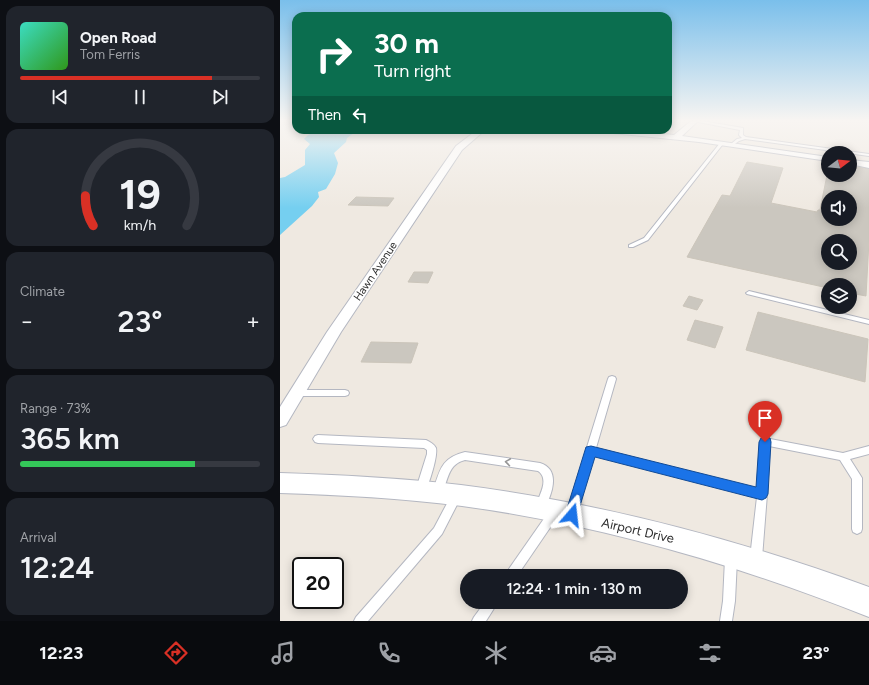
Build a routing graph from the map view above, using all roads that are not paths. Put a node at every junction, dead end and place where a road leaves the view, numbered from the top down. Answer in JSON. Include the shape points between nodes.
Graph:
{"nodes":[{"id":1,"x":458,"y":150,"type":"edge"},
{"id":2,"x":717,"y":150,"type":"edge"},
{"id":3,"x":766,"y":150,"type":"edge"},
{"id":4,"x":832,"y":150,"type":"edge"},
{"id":5,"x":869,"y":155,"type":"edge"},
{"id":6,"x":821,"y":158,"type":"edge"},
{"id":7,"x":857,"y":163,"type":"edge"},
{"id":8,"x":869,"y":165,"type":"edge"},
{"id":9,"x":631,"y":246,"type":"dead end"},
{"id":10,"x":748,"y":292,"type":"dead end"},
{"id":11,"x":869,"y":322,"type":"edge"},
{"id":12,"x":612,"y":379,"type":"dead end"},
{"id":13,"x":296,"y":393,"type":"junction"},
{"id":14,"x":345,"y":393,"type":"dead end"},
{"id":15,"x":280,"y":421,"type":"edge"},
{"id":16,"x":318,"y":439,"type":"dead end"},
{"id":17,"x":869,"y":450,"type":"edge"},
{"id":18,"x":591,"y":451,"type":"junction"},
{"id":19,"x":844,"y":457,"type":"junction"},
{"id":20,"x":280,"y":483,"type":"edge"},
{"id":21,"x":438,"y":493,"type":"junction"},
{"id":22,"x":762,"y":494,"type":"junction"},
{"id":23,"x":556,"y":511,"type":"junction"},
{"id":24,"x":857,"y":529,"type":"dead end"},
{"id":25,"x":731,"y":554,"type":"junction"},
{"id":26,"x":755,"y":561,"type":"junction"},
{"id":27,"x":515,"y":569,"type":"edge"},
{"id":28,"x":869,"y":602,"type":"edge"},
{"id":29,"x":487,"y":609,"type":"edge"},
{"id":30,"x":360,"y":621,"type":"edge"},
{"id":31,"x":478,"y":621,"type":"edge"},
{"id":32,"x":726,"y":621,"type":"edge"}],
"edges":[{"from":1,"to":13,"type":"street","name":"Hawn Avenue","via":[[334,332]]},
{"from":2,"to":9,"type":"lane","via":[[646,239]]},
{"from":3,"to":6,"type":"street"},
{"from":4,"to":5,"type":"lane"},
{"from":7,"to":8,"type":"street"},
{"from":10,"to":11,"type":"lane"},
{"from":12,"to":18,"type":"lane"},
{"from":13,"to":14,"type":"lane"},
{"from":13,"to":15,"type":"street","name":"Hawn Avenue"},
{"from":16,"to":21,"type":"lane","via":[[426,444],[431,448]]},
{"from":17,"to":19,"type":"lane"},
{"from":18,"to":22,"type":"lane"},
{"from":18,"to":23,"type":"lane"},
{"from":19,"to":22,"type":"lane","via":[[765,442]]},
{"from":19,"to":24,"type":"lane","via":[[857,478]]},
{"from":20,"to":21,"type":"street","name":"Airport Drive"},
{"from":21,"to":23,"type":"street","name":"Airport Drive"},
{"from":23,"to":21,"type":"lane","one_way":true,"via":[[549,475],[540,467],[465,456],[456,457],[449,463]]},
{"from":21,"to":30,"type":"lane","via":[[438,531]]},
{"from":22,"to":26,"type":"lane"},
{"from":23,"to":25,"type":"street","name":"Airport Drive"},
{"from":23,"to":27,"type":"lane"},
{"from":25,"to":26,"type":"street","name":"Airport Drive"},
{"from":25,"to":32,"type":"lane"},
{"from":26,"to":28,"type":"street","name":"Airport Drive"},
{"from":29,"to":31,"type":"lane"}]}
